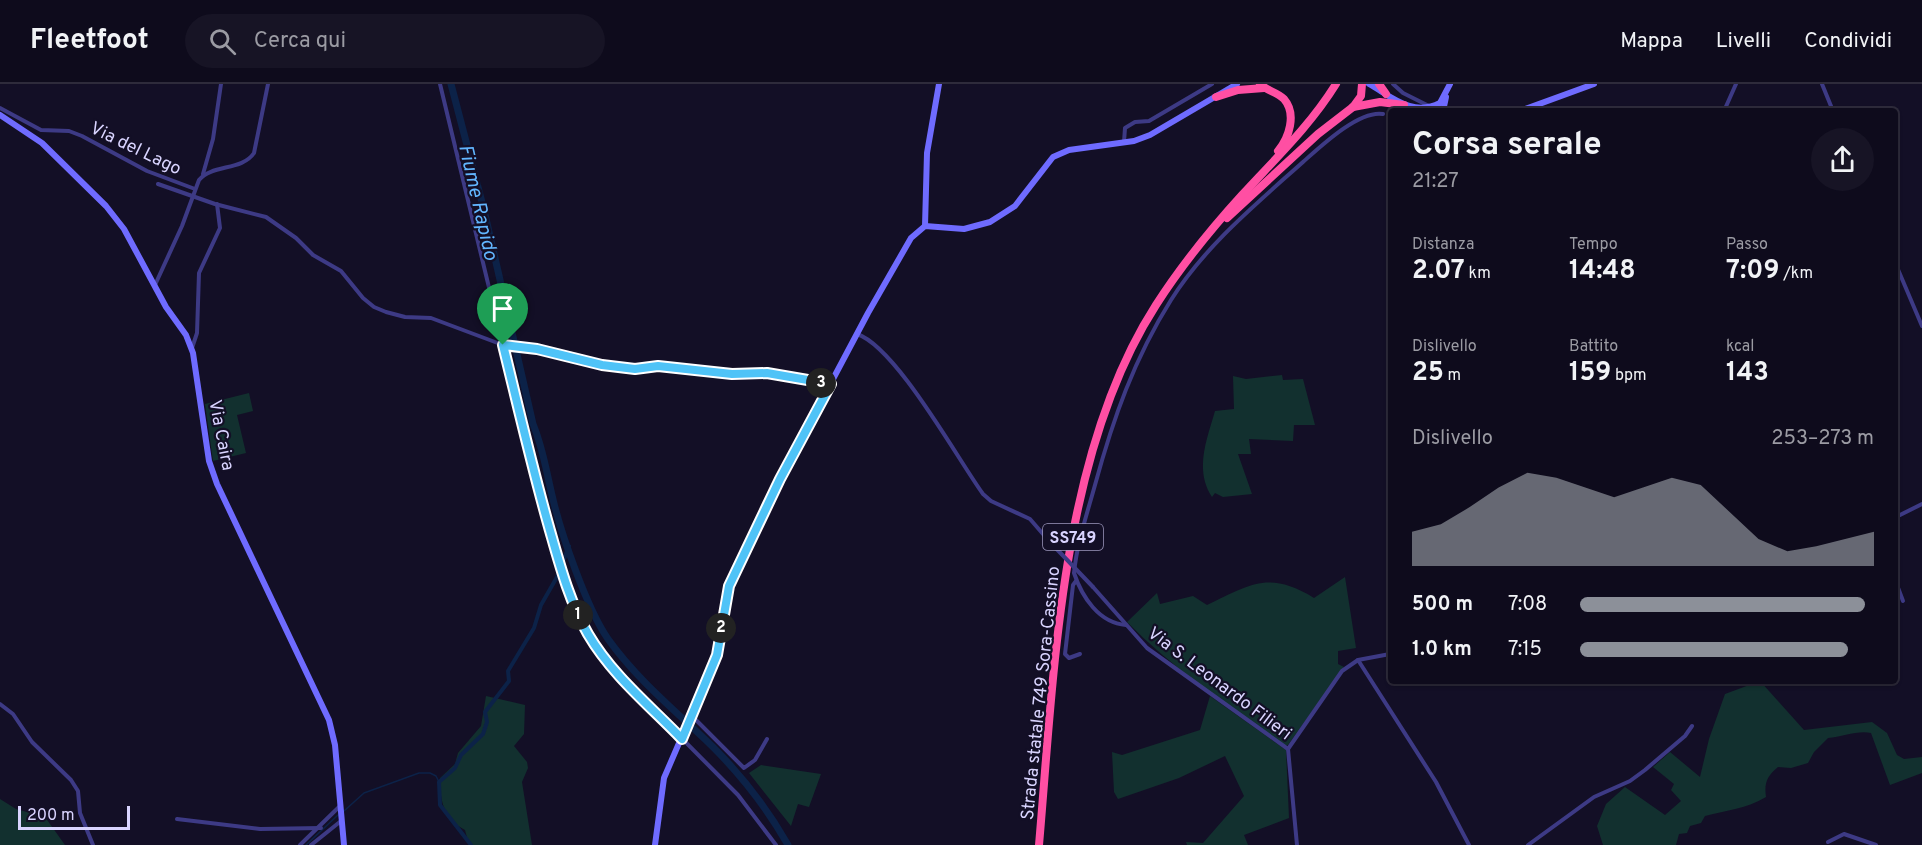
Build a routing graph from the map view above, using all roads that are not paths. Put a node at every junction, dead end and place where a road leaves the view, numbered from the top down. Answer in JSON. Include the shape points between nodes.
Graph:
{"nodes":[{"id":1,"x":221,"y":84,"type":"edge"},
{"id":2,"x":268,"y":84,"type":"edge"},
{"id":3,"x":440,"y":84,"type":"edge"},
{"id":4,"x":939,"y":84,"type":"edge"},
{"id":5,"x":1212,"y":84,"type":"edge"},
{"id":6,"x":1237,"y":84,"type":"edge"},
{"id":7,"x":1336,"y":84,"type":"edge"},
{"id":8,"x":1362,"y":84,"type":"edge"},
{"id":9,"x":1369,"y":84,"type":"edge"},
{"id":10,"x":1379,"y":84,"type":"edge"},
{"id":11,"x":1393,"y":84,"type":"edge"},
{"id":12,"x":1449,"y":84,"type":"edge"},
{"id":13,"x":1594,"y":84,"type":"edge"},
{"id":14,"x":1736,"y":84,"type":"edge"},
{"id":15,"x":1822,"y":84,"type":"edge"},
{"id":16,"x":1262,"y":86,"type":"edge"},
{"id":17,"x":1386,"y":94,"type":"junction"},
{"id":18,"x":1447,"y":94,"type":"junction"},
{"id":19,"x":1216,"y":97,"type":"junction"},
{"id":20,"x":1404,"y":105,"type":"junction"},
{"id":21,"x":1353,"y":107,"type":"junction"},
{"id":22,"x":0,"y":108,"type":"edge"},
{"id":23,"x":1414,"y":108,"type":"edge"},
{"id":24,"x":1432,"y":108,"type":"edge"},
{"id":25,"x":1435,"y":108,"type":"edge"},
{"id":26,"x":1444,"y":108,"type":"edge"},
{"id":27,"x":1528,"y":108,"type":"edge"},
{"id":28,"x":1725,"y":108,"type":"edge"},
{"id":29,"x":1832,"y":108,"type":"edge"},
{"id":30,"x":1383,"y":114,"type":"dead end"},
{"id":31,"x":0,"y":116,"type":"edge"},
{"id":32,"x":1123,"y":143,"type":"junction"},
{"id":33,"x":203,"y":174,"type":"junction"},
{"id":34,"x":158,"y":184,"type":"dead end"},
{"id":35,"x":195,"y":189,"type":"junction"},
{"id":36,"x":192,"y":197,"type":"junction"},
{"id":37,"x":218,"y":204,"type":"junction"},
{"id":38,"x":1224,"y":215,"type":"junction"},
{"id":39,"x":925,"y":226,"type":"junction"},
{"id":40,"x":1193,"y":254,"type":"junction"},
{"id":41,"x":1898,"y":269,"type":"edge"},
{"id":42,"x":154,"y":287,"type":"junction"},
{"id":43,"x":1922,"y":326,"type":"edge"},
{"id":44,"x":856,"y":334,"type":"junction"},
{"id":45,"x":506,"y":346,"type":"junction"},
{"id":46,"x":191,"y":350,"type":"junction"},
{"id":47,"x":831,"y":384,"type":"junction"},
{"id":48,"x":1922,"y":504,"type":"edge"},
{"id":49,"x":1898,"y":516,"type":"edge"},
{"id":50,"x":1076,"y":581,"type":"junction"},
{"id":51,"x":1898,"y":587,"type":"edge"},
{"id":52,"x":1903,"y":600,"type":"dead end"},
{"id":53,"x":1126,"y":625,"type":"junction"},
{"id":54,"x":1080,"y":654,"type":"dead end"},
{"id":55,"x":1388,"y":654,"type":"edge"},
{"id":56,"x":1358,"y":660,"type":"junction"},
{"id":57,"x":0,"y":704,"type":"edge"},
{"id":58,"x":691,"y":719,"type":"junction"},
{"id":59,"x":1692,"y":726,"type":"dead end"},
{"id":60,"x":682,"y":737,"type":"junction"},
{"id":61,"x":767,"y":739,"type":"dead end"},
{"id":62,"x":1288,"y":749,"type":"junction"},
{"id":63,"x":340,"y":806,"type":"junction"},
{"id":64,"x":177,"y":819,"type":"dead end"},
{"id":65,"x":341,"y":821,"type":"junction"},
{"id":66,"x":321,"y":828,"type":"junction"},
{"id":67,"x":1828,"y":842,"type":"dead end"},
{"id":68,"x":93,"y":845,"type":"edge"},
{"id":69,"x":300,"y":845,"type":"edge"},
{"id":70,"x":311,"y":845,"type":"edge"},
{"id":71,"x":344,"y":845,"type":"edge"},
{"id":72,"x":655,"y":845,"type":"edge"},
{"id":73,"x":776,"y":845,"type":"edge"},
{"id":74,"x":1039,"y":845,"type":"edge"},
{"id":75,"x":1297,"y":845,"type":"edge"},
{"id":76,"x":1469,"y":845,"type":"edge"},
{"id":77,"x":1528,"y":845,"type":"edge"},
{"id":78,"x":1876,"y":845,"type":"edge"}],
"edges":[{"from":1,"to":33,"type":"street"},
{"from":2,"to":33,"type":"street","via":[[251,158]]},
{"from":3,"to":45,"type":"street"},
{"from":4,"to":39,"type":"street","via":[[927,153]]},
{"from":5,"to":32,"type":"street","via":[[1149,121],[1125,128]]},
{"from":6,"to":19,"type":"street"},
{"from":7,"to":38,"type":"highway","name":"Strada statale 749 Sora-Cassino","number":"SS749","via":[[1300,132]]},
{"from":8,"to":21,"type":"highway","via":[[1361,96]]},
{"from":9,"to":17,"type":"street"},
{"from":10,"to":17,"type":"highway"},
{"from":11,"to":24,"type":"street"},
{"from":12,"to":18,"type":"street"},
{"from":13,"to":27,"type":"street"},
{"from":14,"to":28,"type":"street"},
{"from":15,"to":29,"type":"street"},
{"from":16,"to":19,"type":"highway"},
{"from":16,"to":38,"type":"highway","via":[[1283,99],[1288,107],[1289,131],[1283,145]]},
{"from":17,"to":20,"type":"street"},
{"from":18,"to":25,"type":"street"},
{"from":18,"to":26,"type":"street"},
{"from":19,"to":32,"type":"street","via":[[1150,135]]},
{"from":20,"to":21,"type":"highway","via":[[1380,102]]},
{"from":20,"to":23,"type":"street"},
{"from":21,"to":40,"type":"highway","via":[[1318,134]]},
{"from":22,"to":35,"type":"street","name":"Via del Lago","via":[[41,130],[69,131],[82,136],[147,171]]},
{"from":30,"to":50,"type":"street","via":[[1371,114],[1327,141],[1243,215],[1172,299],[1115,413],[1075,559]]},
{"from":31,"to":42,"type":"street","name":"Via Caira","via":[[42,142],[106,206],[124,229]]},
{"from":32,"to":39,"type":"street","via":[[1084,147],[1053,157],[1015,206],[999,218],[964,229]]},
{"from":33,"to":35,"type":"street"},
{"from":34,"to":36,"type":"street","name":"Via del Lago"},
{"from":35,"to":36,"type":"street"},
{"from":36,"to":37,"type":"street","name":"Via del Lago"},
{"from":36,"to":42,"type":"street"},
{"from":37,"to":45,"type":"street","name":"Via del Lago","via":[[254,212],[281,227],[314,255],[341,271],[374,307],[405,317],[431,318]]},
{"from":37,"to":46,"type":"street","via":[[220,228],[200,273],[197,333]]},
{"from":38,"to":40,"type":"highway","name":"Strada statale 749 Sora-Cassino","number":"SS749"},
{"from":39,"to":44,"type":"street","via":[[911,238]]},
{"from":40,"to":74,"type":"highway","name":"Strada statale 749 Sora-Cassino","number":"SS749","via":[[1160,299],[1136,342],[1120,374],[1094,449],[1064,586]]},
{"from":41,"to":43,"type":"street"},
{"from":42,"to":46,"type":"street","name":"Via Caira","via":[[186,335]]},
{"from":44,"to":47,"type":"street"},
{"from":44,"to":53,"type":"street","name":"Via S. Leonardo Filieri","bridge":true,"via":[[868,339],[908,380],[983,494],[1030,519]]},
{"from":45,"to":47,"type":"street","name":"Via del Lago","via":[[624,368],[658,366],[732,374],[767,373]]},
{"from":45,"to":60,"type":"street","via":[[558,560],[588,633],[609,665]]},
{"from":46,"to":63,"type":"street","name":"Via Caira","via":[[209,461],[329,720]]},
{"from":47,"to":58,"type":"street","via":[[732,579],[717,655]]},
{"from":48,"to":49,"type":"street"},
{"from":50,"to":53,"type":"street","via":[[1095,610],[1117,624]]},
{"from":50,"to":54,"type":"street","via":[[1065,654],[1069,658]]},
{"from":51,"to":52,"type":"street"},
{"from":53,"to":62,"type":"street","name":"Via S. Leonardo Filieri","via":[[1147,648]]},
{"from":55,"to":56,"type":"street"},
{"from":56,"to":62,"type":"street","via":[[1342,671]]},
{"from":56,"to":76,"type":"street","via":[[1436,782]]},
{"from":57,"to":68,"type":"street","via":[[14,714],[32,742],[71,780],[78,791],[80,813]]},
{"from":58,"to":60,"type":"street"},
{"from":58,"to":61,"type":"street","via":[[744,768],[755,760]]},
{"from":59,"to":77,"type":"street","via":[[1630,781],[1594,797]]},
{"from":60,"to":72,"type":"street","via":[[663,784]]},
{"from":60,"to":73,"type":"street","via":[[738,795]]},
{"from":62,"to":75,"type":"street","name":"Via S. Leonardo Filieri"},
{"from":63,"to":65,"type":"street","name":"Via Caira"},
{"from":63,"to":66,"type":"street"},
{"from":64,"to":66,"type":"street","via":[[260,829]]},
{"from":65,"to":70,"type":"street"},
{"from":65,"to":71,"type":"street","name":"Via Caira"},
{"from":66,"to":69,"type":"street"},
{"from":67,"to":78,"type":"street","via":[[1844,834]]}]}
